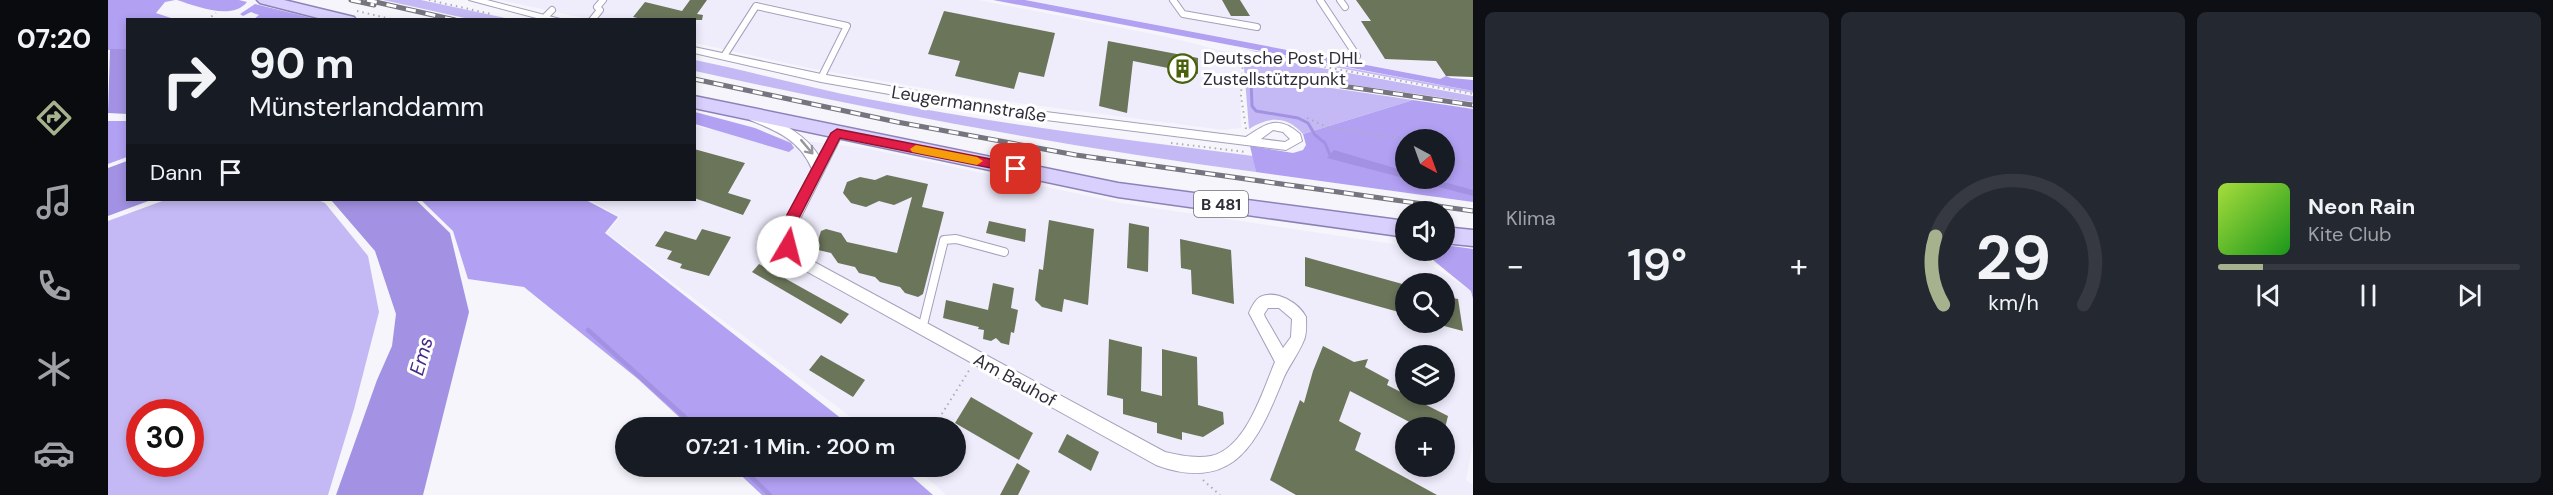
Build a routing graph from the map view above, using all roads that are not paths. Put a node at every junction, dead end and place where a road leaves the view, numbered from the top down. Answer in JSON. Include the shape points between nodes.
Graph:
{"nodes":[{"id":1,"x":264,"y":0,"type":"edge"},
{"id":2,"x":474,"y":0,"type":"edge"},
{"id":3,"x":603,"y":0,"type":"edge"},
{"id":4,"x":1173,"y":0,"type":"edge"},
{"id":5,"x":1320,"y":0,"type":"edge"},
{"id":6,"x":1340,"y":0,"type":"edge"},
{"id":7,"x":1345,"y":7,"type":"dead end"},
{"id":8,"x":340,"y":18,"type":"edge"},
{"id":9,"x":556,"y":18,"type":"edge"},
{"id":10,"x":594,"y":18,"type":"edge"},
{"id":11,"x":1257,"y":27,"type":"dead end"},
{"id":12,"x":696,"y":50,"type":"edge"},
{"id":13,"x":724,"y":56,"type":"junction"},
{"id":14,"x":1357,"y":56,"type":"dead end"},
{"id":15,"x":821,"y":78,"type":"junction"},
{"id":16,"x":696,"y":102,"type":"edge"},
{"id":17,"x":749,"y":115,"type":"junction"},
{"id":18,"x":837,"y":133,"type":"junction"},
{"id":19,"x":1245,"y":147,"type":"road end"},
{"id":20,"x":819,"y":170,"type":"junction"},
{"id":21,"x":1395,"y":228,"type":"edge"},
{"id":22,"x":1455,"y":236,"type":"edge"},
{"id":23,"x":1473,"y":238,"type":"edge"},
{"id":24,"x":1004,"y":252,"type":"dead end"},
{"id":25,"x":922,"y":329,"type":"junction"},
{"id":26,"x":1283,"y":361,"type":"dead end"}],
"edges":[{"from":1,"to":8,"type":"main road"},
{"from":2,"to":9,"type":"street","via":[[549,13]]},
{"from":3,"to":10,"type":"lane"},
{"from":4,"to":11,"type":"lane","via":[[1183,14]]},
{"from":5,"to":14,"type":"lane"},
{"from":6,"to":7,"type":"lane"},
{"from":12,"to":13,"type":"street","name":"Leugermannstraße"},
{"from":13,"to":15,"type":"street","name":"Leugermannstraße"},
{"from":13,"to":15,"type":"lane","via":[[756,6],[847,26]]},
{"from":15,"to":19,"type":"street","name":"Leugermannstraße"},
{"from":16,"to":17,"type":"main road","number":"B 481"},
{"from":17,"to":18,"type":"main road","number":"B 481"},
{"from":17,"to":20,"type":"street","one_way":true,"via":[[803,141]]},
{"from":18,"to":20,"type":"street","name":"Am Bauhof"},
{"from":18,"to":21,"type":"main road","number":"B 481","via":[[1118,190]]},
{"from":20,"to":25,"type":"street","name":"Am Bauhof","via":[[789,224],[788,247],[806,266]]},
{"from":22,"to":23,"type":"main road"},
{"from":24,"to":25,"type":"lane","via":[[956,239],[944,240]]},
{"from":25,"to":26,"type":"street","name":"Am Bauhof","via":[[1162,459],[1188,466],[1225,461],[1245,443]]}]}
